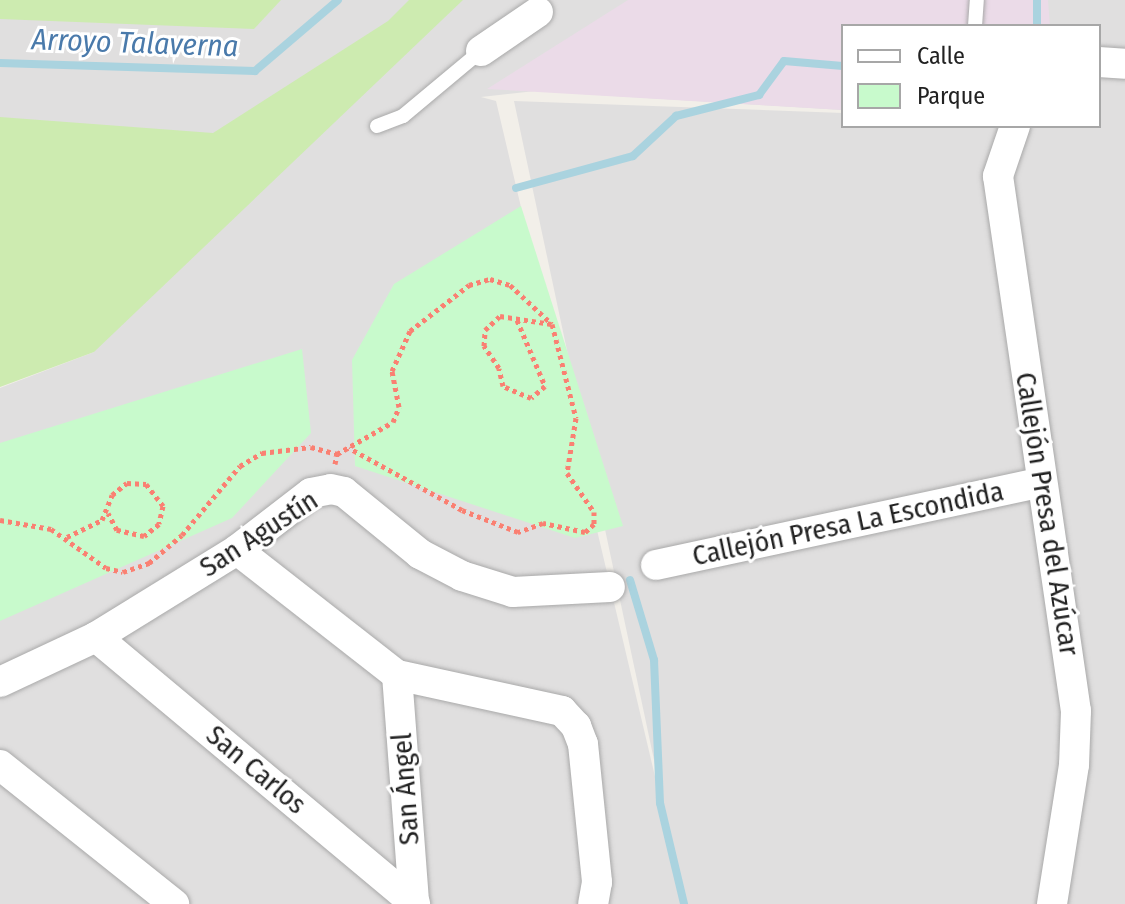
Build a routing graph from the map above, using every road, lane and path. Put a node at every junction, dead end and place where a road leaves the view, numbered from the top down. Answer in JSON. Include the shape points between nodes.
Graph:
{"nodes":[{"id":1,"x":977,"y":0,"type":"edge"},
{"id":2,"x":547,"y":6,"type":"edge"},
{"id":3,"x":975,"y":24,"type":"edge"},
{"id":4,"x":481,"y":51,"type":"joint"},
{"id":5,"x":1101,"y":62,"type":"edge"},
{"id":6,"x":1125,"y":64,"type":"edge"},
{"id":7,"x":377,"y":126,"type":"dead end"},
{"id":8,"x":1014,"y":128,"type":"edge"},
{"id":9,"x":517,"y":320,"type":"junction"},
{"id":10,"x":552,"y":324,"type":"junction"},
{"id":11,"x":349,"y":448,"type":"junction"},
{"id":12,"x":337,"y":454,"type":"junction"},
{"id":13,"x":1039,"y":483,"type":"junction"},
{"id":14,"x":331,"y":489,"type":"junction"},
{"id":15,"x":108,"y":513,"type":"junction"},
{"id":16,"x":0,"y":520,"type":"edge"},
{"id":17,"x":66,"y":537,"type":"junction"},
{"id":18,"x":237,"y":550,"type":"junction"},
{"id":19,"x":656,"y":565,"type":"dead end"},
{"id":20,"x":610,"y":587,"type":"dead end"},
{"id":21,"x":96,"y":637,"type":"junction"},
{"id":22,"x":397,"y":675,"type":"junction"},
{"id":23,"x":0,"y":682,"type":"edge"},
{"id":24,"x":0,"y":765,"type":"edge"},
{"id":25,"x":415,"y":903,"type":"edge"},
{"id":26,"x":174,"y":904,"type":"edge"},
{"id":27,"x":593,"y":904,"type":"edge"},
{"id":28,"x":1052,"y":904,"type":"edge"}],
"edges":[{"from":1,"to":3,"type":"lane"},
{"from":2,"to":4,"type":"street"},
{"from":4,"to":7,"type":"lane","via":[[403,116]]},
{"from":5,"to":6,"type":"street"},
{"from":8,"to":13,"type":"street","name":"Callejón Presa del Azúcar","via":[[998,176]]},
{"from":9,"to":9,"type":"path","via":[[509,315],[491,322],[484,346],[499,368],[503,386],[531,398],[545,386]]},
{"from":9,"to":10,"type":"path"},
{"from":10,"to":11,"type":"path","via":[[510,285],[490,279],[469,285],[410,331],[392,371],[399,407],[393,422]]},
{"from":10,"to":11,"type":"path","via":[[576,418],[567,473],[594,512],[590,530],[543,523],[518,532],[462,510]]},
{"from":11,"to":12,"type":"path"},
{"from":12,"to":14,"type":"path"},
{"from":12,"to":17,"type":"path","via":[[311,447],[262,453],[240,466],[182,535],[149,563],[123,572],[106,568]]},
{"from":13,"to":19,"type":"street","name":"Callejón Presa La Escondida"},
{"from":13,"to":28,"type":"street","name":"Callejón Presa del Azúcar","via":[[1065,615],[1076,711],[1074,765]]},
{"from":14,"to":18,"type":"street","name":"San Agustín","via":[[311,493]]},
{"from":14,"to":20,"type":"street","name":"San Agustín","via":[[356,500],[420,554],[462,576],[513,592]]},
{"from":15,"to":15,"type":"path","via":[[117,530],[144,536],[159,524],[163,506],[154,489],[137,482],[112,495]]},
{"from":15,"to":17,"type":"path","via":[[93,528]]},
{"from":16,"to":17,"type":"path","via":[[31,521]]},
{"from":18,"to":21,"type":"street","name":"San Agustín"},
{"from":18,"to":22,"type":"street"},
{"from":21,"to":23,"type":"street","name":"San Agustín"},
{"from":21,"to":25,"type":"street","name":"San Carlos"},
{"from":22,"to":25,"type":"street","name":"San Ángel"},
{"from":22,"to":27,"type":"street","via":[[451,690],[543,703],[576,726],[583,744],[597,882]]},
{"from":24,"to":26,"type":"street"}]}
